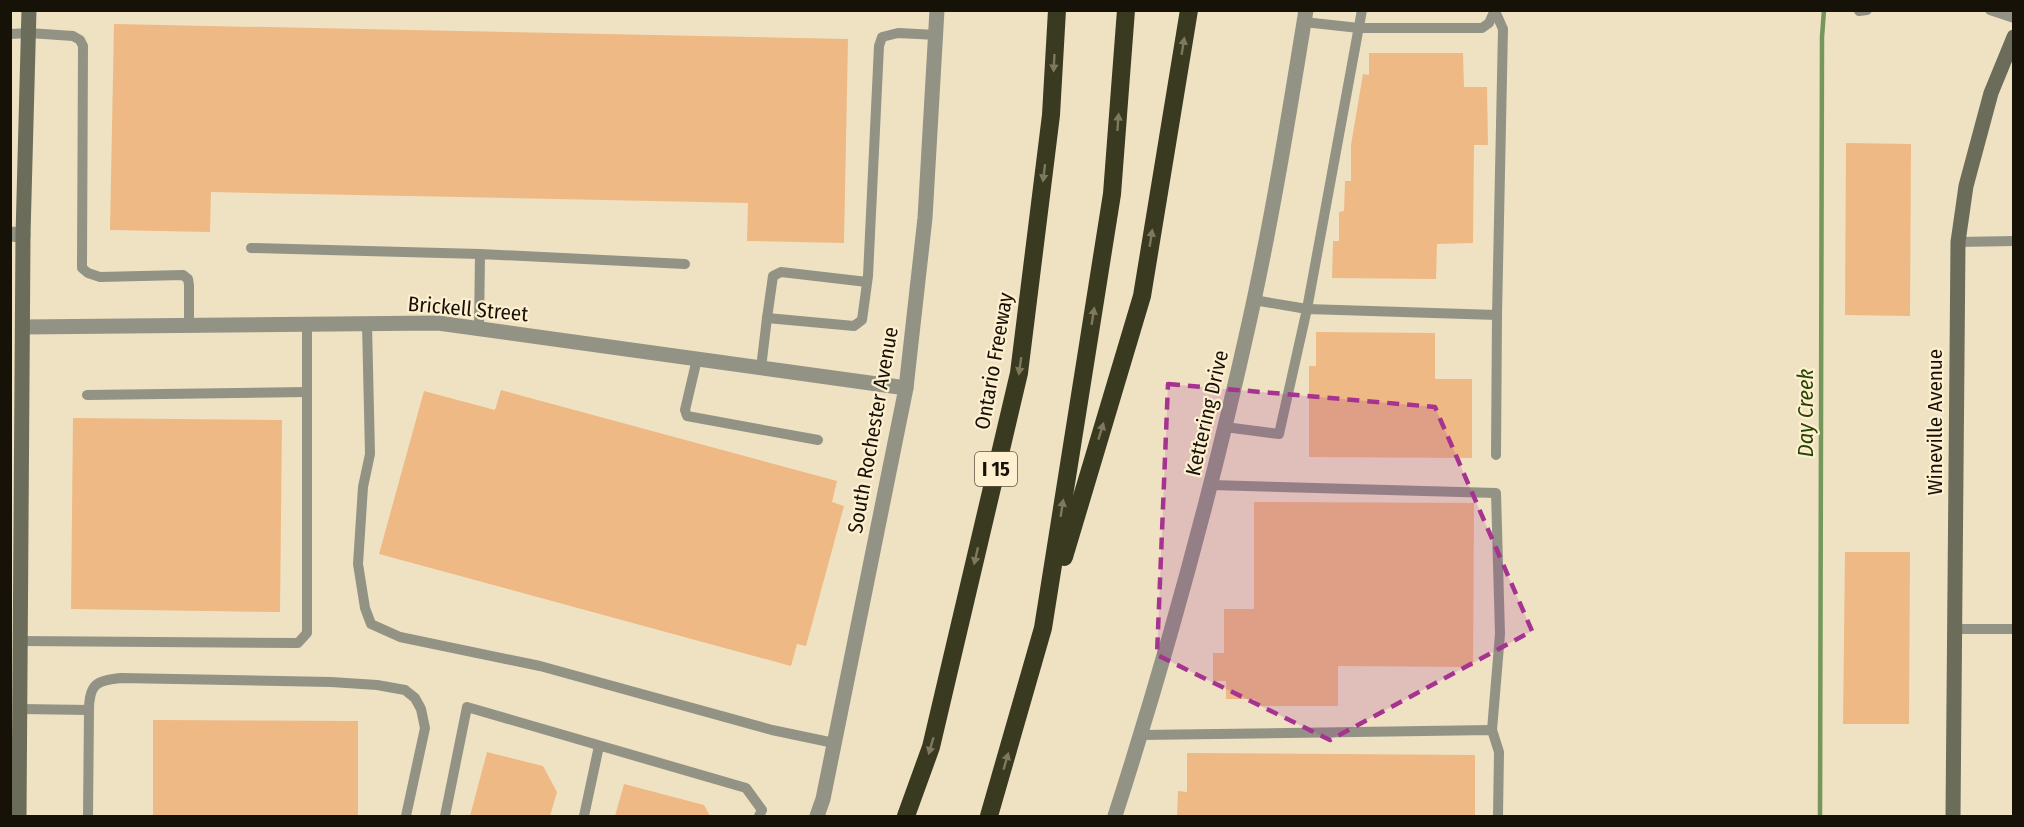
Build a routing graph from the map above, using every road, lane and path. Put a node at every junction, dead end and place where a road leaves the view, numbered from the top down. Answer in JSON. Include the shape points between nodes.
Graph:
{"nodes":[{"id":1,"x":29,"y":10,"type":"edge"},
{"id":2,"x":937,"y":10,"type":"edge"},
{"id":3,"x":1057,"y":10,"type":"edge"},
{"id":4,"x":1126,"y":10,"type":"edge"},
{"id":5,"x":1189,"y":10,"type":"edge"},
{"id":6,"x":1362,"y":10,"type":"edge"},
{"id":7,"x":1867,"y":10,"type":"edge"},
{"id":8,"x":1990,"y":10,"type":"edge"},
{"id":9,"x":1495,"y":11,"type":"edge"},
{"id":10,"x":1859,"y":11,"type":"edge"},
{"id":11,"x":1305,"y":16,"type":"edge"},
{"id":12,"x":2013,"y":18,"type":"edge"},
{"id":13,"x":1359,"y":28,"type":"junction"},
{"id":14,"x":29,"y":33,"type":"junction"},
{"id":15,"x":10,"y":34,"type":"edge"},
{"id":16,"x":937,"y":35,"type":"junction"},
{"id":17,"x":2013,"y":37,"type":"edge"},
{"id":18,"x":17,"y":234,"type":"edge"},
{"id":19,"x":2013,"y":241,"type":"edge"},
{"id":20,"x":1958,"y":242,"type":"junction"},
{"id":21,"x":251,"y":248,"type":"dead end"},
{"id":22,"x":480,"y":254,"type":"junction"},
{"id":23,"x":685,"y":264,"type":"dead end"},
{"id":24,"x":867,"y":282,"type":"junction"},
{"id":25,"x":1254,"y":300,"type":"junction"},
{"id":26,"x":1307,"y":309,"type":"junction"},
{"id":27,"x":1497,"y":315,"type":"junction"},
{"id":28,"x":767,"y":318,"type":"junction"},
{"id":29,"x":367,"y":324,"type":"junction"},
{"id":30,"x":189,"y":325,"type":"junction"},
{"id":31,"x":307,"y":325,"type":"junction"},
{"id":32,"x":22,"y":327,"type":"junction"},
{"id":33,"x":479,"y":329,"type":"junction"},
{"id":34,"x":697,"y":359,"type":"junction"},
{"id":35,"x":761,"y":368,"type":"junction"},
{"id":36,"x":906,"y":388,"type":"junction"},
{"id":37,"x":307,"y":392,"type":"junction"},
{"id":38,"x":87,"y":395,"type":"dead end"},
{"id":39,"x":16,"y":422,"type":"edge"},
{"id":40,"x":1225,"y":427,"type":"junction"},
{"id":41,"x":818,"y":440,"type":"dead end"},
{"id":42,"x":1496,"y":455,"type":"dead end"},
{"id":43,"x":1211,"y":485,"type":"junction"},
{"id":44,"x":16,"y":486,"type":"edge"},
{"id":45,"x":1043,"y":628,"type":"junction"},
{"id":46,"x":1954,"y":628,"type":"junction"},
{"id":47,"x":2013,"y":629,"type":"edge"},
{"id":48,"x":20,"y":641,"type":"junction"},
{"id":49,"x":20,"y":709,"type":"junction"},
{"id":50,"x":89,"y":710,"type":"junction"},
{"id":51,"x":1492,"y":730,"type":"junction"},
{"id":52,"x":1142,"y":735,"type":"junction"},
{"id":53,"x":834,"y":743,"type":"junction"},
{"id":54,"x":599,"y":746,"type":"junction"},
{"id":55,"x":16,"y":807,"type":"edge"},
{"id":56,"x":88,"y":816,"type":"edge"},
{"id":57,"x":406,"y":816,"type":"edge"},
{"id":58,"x":445,"y":816,"type":"edge"},
{"id":59,"x":584,"y":816,"type":"edge"},
{"id":60,"x":759,"y":816,"type":"edge"},
{"id":61,"x":817,"y":816,"type":"edge"},
{"id":62,"x":906,"y":816,"type":"edge"},
{"id":63,"x":989,"y":816,"type":"edge"},
{"id":64,"x":1115,"y":816,"type":"edge"},
{"id":65,"x":1498,"y":816,"type":"edge"},
{"id":66,"x":1953,"y":816,"type":"edge"}],
"edges":[{"from":1,"to":14,"type":"street"},
{"from":2,"to":16,"type":"street","name":"South Rochester Avenue"},
{"from":3,"to":62,"type":"highway","name":"Ontario Freeway","number":"I 15","one_way":true,"via":[[1051,115],[1019,373],[931,747]]},
{"from":45,"to":4,"type":"highway","one_way":true,"via":[[1112,194]]},
{"from":45,"to":5,"type":"highway","one_way":true,"via":[[1142,296]]},
{"from":6,"to":13,"type":"lane"},
{"from":7,"to":10,"type":"lane"},
{"from":8,"to":12,"type":"lane"},
{"from":9,"to":13,"type":"lane","via":[[1482,28]]},
{"from":9,"to":27,"type":"lane","via":[[1503,29]]},
{"from":11,"to":13,"type":"lane"},
{"from":11,"to":25,"type":"street","name":"Kettering Drive"},
{"from":13,"to":26,"type":"lane"},
{"from":14,"to":15,"type":"lane"},
{"from":14,"to":18,"type":"street"},
{"from":14,"to":30,"type":"lane","via":[[74,36],[83,46],[82,268],[100,277],[183,275],[189,285]]},
{"from":16,"to":24,"type":"lane","via":[[898,33],[882,37],[879,46]]},
{"from":16,"to":36,"type":"street","name":"South Rochester Avenue","via":[[925,218]]},
{"from":17,"to":20,"type":"street","name":"Wineville Avenue","via":[[1991,93],[1966,186]]},
{"from":18,"to":32,"type":"street"},
{"from":19,"to":20,"type":"lane"},
{"from":20,"to":46,"type":"street","name":"Wineville Avenue"},
{"from":21,"to":22,"type":"lane"},
{"from":22,"to":23,"type":"lane"},
{"from":22,"to":33,"type":"lane"},
{"from":24,"to":28,"type":"lane","via":[[862,320],[854,326]]},
{"from":24,"to":28,"type":"lane","via":[[781,272],[773,276]]},
{"from":25,"to":26,"type":"lane"},
{"from":25,"to":40,"type":"street","name":"Kettering Drive"},
{"from":26,"to":27,"type":"lane"},
{"from":26,"to":40,"type":"lane","via":[[1279,434]]},
{"from":27,"to":42,"type":"lane"},
{"from":28,"to":35,"type":"lane"},
{"from":29,"to":31,"type":"street","name":"Brickell Street"},
{"from":29,"to":33,"type":"street","name":"Brickell Street","via":[[438,323]]},
{"from":29,"to":53,"type":"lane","via":[[370,454],[363,487],[358,564],[371,624],[400,637],[540,666],[772,730]]},
{"from":30,"to":31,"type":"street","name":"Brickell Street"},
{"from":30,"to":32,"type":"street","name":"Brickell Street"},
{"from":31,"to":37,"type":"lane"},
{"from":32,"to":39,"type":"street"},
{"from":33,"to":34,"type":"street","name":"Brickell Street"},
{"from":34,"to":35,"type":"street","name":"Brickell Street"},
{"from":34,"to":41,"type":"lane","via":[[685,410],[687,416]]},
{"from":35,"to":36,"type":"street","name":"Brickell Street"},
{"from":36,"to":53,"type":"street","name":"South Rochester Avenue"},
{"from":37,"to":38,"type":"lane"},
{"from":37,"to":48,"type":"lane","via":[[307,633],[298,643]]},
{"from":39,"to":44,"type":"street"},
{"from":40,"to":43,"type":"street","name":"Kettering Drive"},
{"from":43,"to":51,"type":"lane","via":[[1496,493],[1500,634]]},
{"from":43,"to":52,"type":"street","name":"Kettering Drive"},
{"from":44,"to":48,"type":"street"},
{"from":63,"to":45,"type":"highway","one_way":true},
{"from":46,"to":47,"type":"lane"},
{"from":46,"to":66,"type":"street","name":"Wineville Avenue"},
{"from":48,"to":49,"type":"street"},
{"from":49,"to":50,"type":"lane"},
{"from":49,"to":55,"type":"street"},
{"from":50,"to":56,"type":"lane"},
{"from":50,"to":57,"type":"lane","via":[[89,696],[95,685],[121,678],[331,682],[405,690],[421,709],[425,728]]},
{"from":51,"to":52,"type":"lane"},
{"from":51,"to":65,"type":"lane","via":[[1499,752]]},
{"from":52,"to":64,"type":"street","name":"Kettering Drive"},
{"from":53,"to":61,"type":"street","name":"South Rochester Avenue"},
{"from":54,"to":58,"type":"lane","via":[[467,707]]},
{"from":54,"to":59,"type":"lane"},
{"from":54,"to":60,"type":"lane","via":[[746,788],[762,810]]}]}
